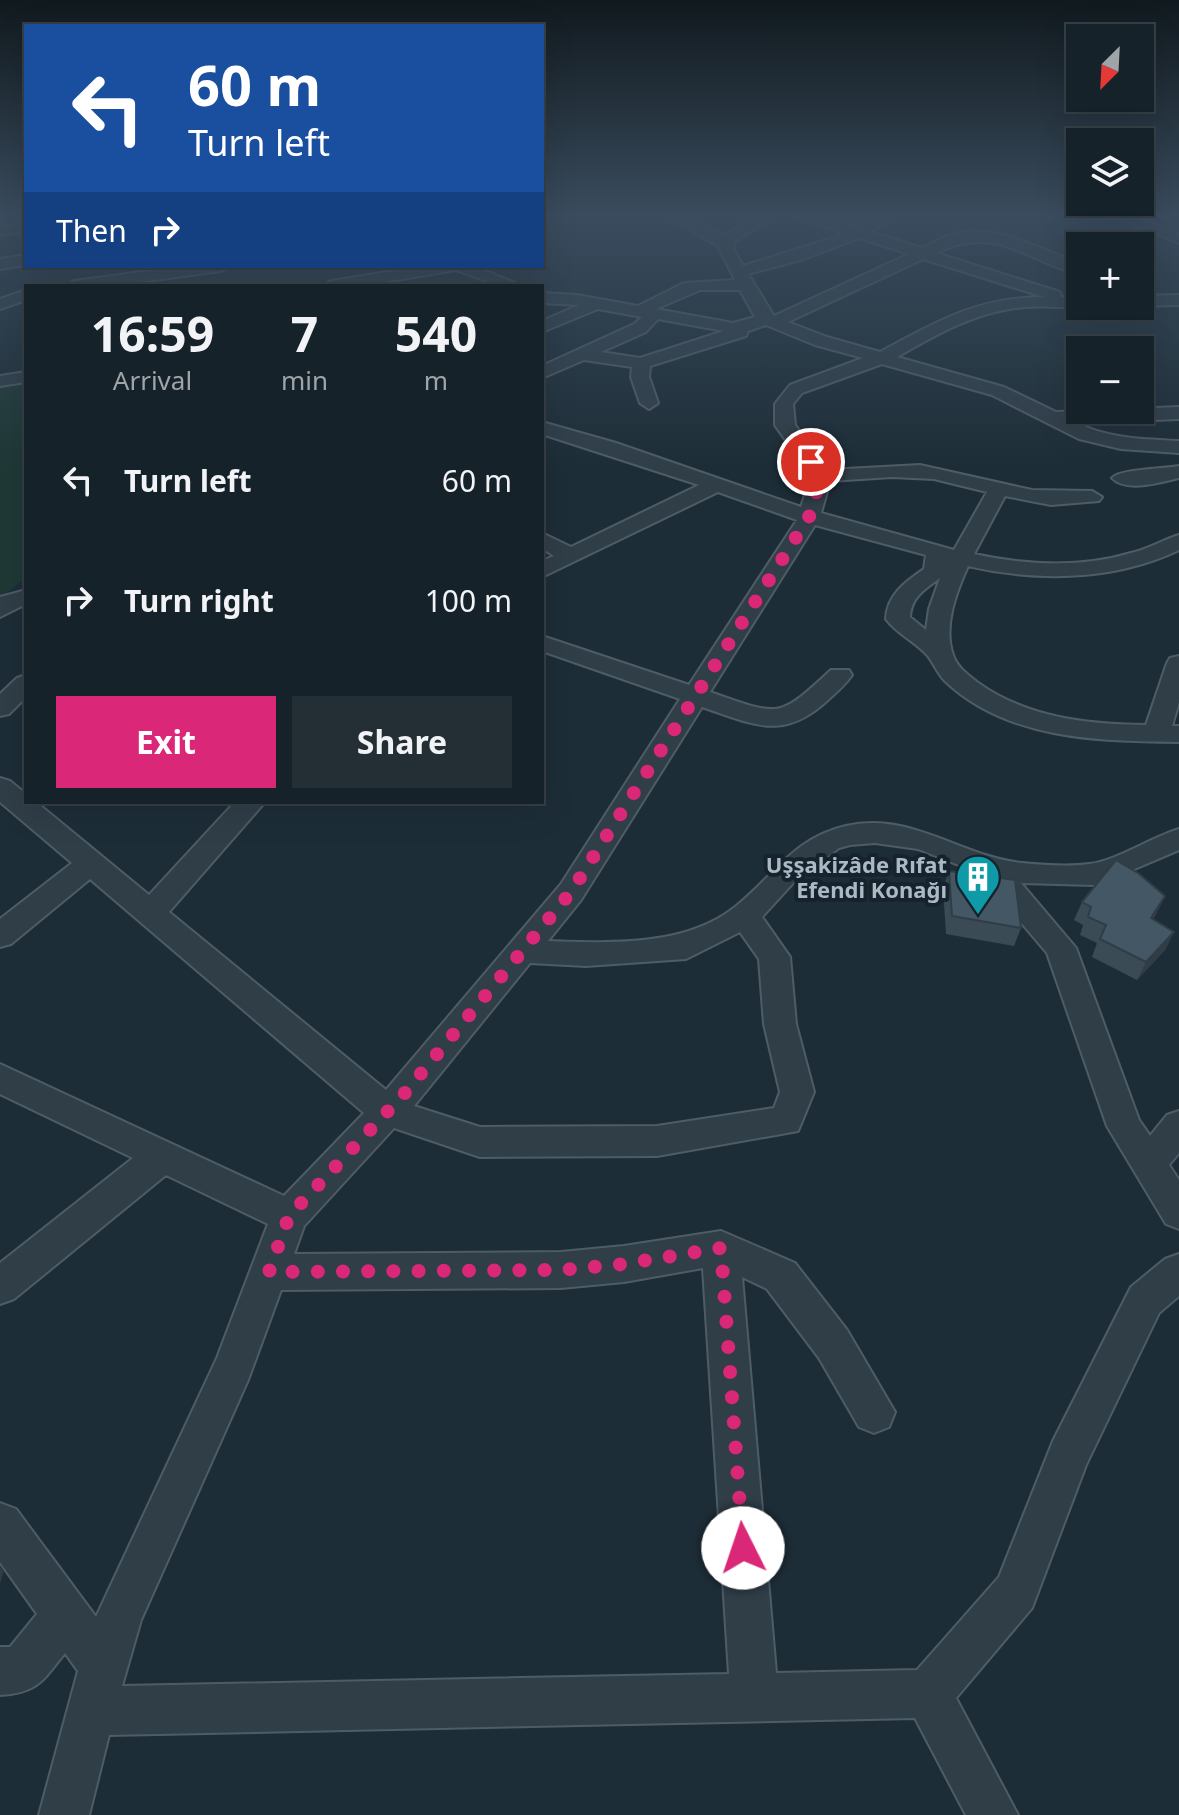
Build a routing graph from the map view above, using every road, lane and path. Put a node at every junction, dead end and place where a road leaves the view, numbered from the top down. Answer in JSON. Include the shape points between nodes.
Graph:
{"nodes":[{"id":1,"x":551,"y":299,"type":"edge"},
{"id":2,"x":667,"y":299,"type":"edge"},
{"id":3,"x":752,"y":299,"type":"edge"},
{"id":4,"x":818,"y":299,"type":"edge"},
{"id":5,"x":1155,"y":299,"type":"edge"},
{"id":6,"x":1154,"y":300,"type":"edge"},
{"id":7,"x":1158,"y":300,"type":"junction"},
{"id":8,"x":1179,"y":300,"type":"edge"},
{"id":9,"x":1066,"y":302,"type":"edge"},
{"id":10,"x":596,"y":303,"type":"junction"},
{"id":11,"x":648,"y":312,"type":"junction"},
{"id":12,"x":764,"y":322,"type":"junction"},
{"id":13,"x":544,"y":326,"type":"edge"},
{"id":14,"x":584,"y":355,"type":"junction"},
{"id":15,"x":884,"y":357,"type":"junction"},
{"id":16,"x":641,"y":363,"type":"junction"},
{"id":17,"x":544,"y":372,"type":"edge"},
{"id":18,"x":24,"y":377,"type":"edge"},
{"id":19,"x":0,"y":381,"type":"edge"},
{"id":20,"x":649,"y":403,"type":"dead end"},
{"id":21,"x":1179,"y":413,"type":"edge"},
{"id":22,"x":1054,"y":418,"type":"junction"},
{"id":23,"x":544,"y":428,"type":"edge"},
{"id":24,"x":1179,"y":447,"type":"edge"},
{"id":25,"x":1179,"y":472,"type":"edge"},
{"id":26,"x":821,"y":476,"type":"junction"},
{"id":27,"x":1122,"y":478,"type":"dead end"},
{"id":28,"x":718,"y":484,"type":"junction"},
{"id":29,"x":998,"y":490,"type":"junction"},
{"id":30,"x":1092,"y":497,"type":"dead end"},
{"id":31,"x":809,"y":517,"type":"junction"},
{"id":32,"x":544,"y":540,"type":"edge"},
{"id":33,"x":1179,"y":542,"type":"edge"},
{"id":34,"x":949,"y":555,"type":"junction"},
{"id":35,"x":570,"y":556,"type":"junction"},
{"id":36,"x":544,"y":569,"type":"edge"},
{"id":37,"x":24,"y":597,"type":"edge"},
{"id":38,"x":0,"y":610,"type":"edge"},
{"id":39,"x":544,"y":644,"type":"edge"},
{"id":40,"x":939,"y":653,"type":"junction"},
{"id":41,"x":1179,"y":663,"type":"edge"},
{"id":42,"x":840,"y":675,"type":"dead end"},
{"id":43,"x":24,"y":685,"type":"edge"},
{"id":44,"x":695,"y":694,"type":"junction"},
{"id":45,"x":0,"y":708,"type":"edge"},
{"id":46,"x":1167,"y":734,"type":"edge"},
{"id":47,"x":0,"y":787,"type":"edge"},
{"id":48,"x":249,"y":804,"type":"edge"},
{"id":49,"x":1179,"y":839,"type":"edge"},
{"id":50,"x":92,"y":862,"type":"junction"},
{"id":51,"x":987,"y":865,"type":"junction"},
{"id":52,"x":152,"y":911,"type":"junction"},
{"id":53,"x":745,"y":916,"type":"junction"},
{"id":54,"x":0,"y":936,"type":"edge"},
{"id":55,"x":522,"y":951,"type":"junction"},
{"id":56,"x":0,"y":1078,"type":"edge"},
{"id":57,"x":388,"y":1112,"type":"junction"},
{"id":58,"x":1179,"y":1126,"type":"edge"},
{"id":59,"x":163,"y":1156,"type":"junction"},
{"id":60,"x":1149,"y":1164,"type":"junction"},
{"id":61,"x":1179,"y":1212,"type":"edge"},
{"id":62,"x":289,"y":1216,"type":"junction"},
{"id":63,"x":721,"y":1248,"type":"junction"},
{"id":64,"x":269,"y":1272,"type":"junction"},
{"id":65,"x":1179,"y":1272,"type":"edge"},
{"id":66,"x":0,"y":1286,"type":"edge"},
{"id":67,"x":874,"y":1412,"type":"dead end"},
{"id":68,"x":0,"y":1525,"type":"edge"},
{"id":69,"x":67,"y":1614,"type":"junction"},
{"id":70,"x":103,"y":1666,"type":"junction"},
{"id":71,"x":0,"y":1671,"type":"edge"},
{"id":72,"x":928,"y":1694,"type":"junction"},
{"id":73,"x":754,"y":1698,"type":"junction"},
{"id":74,"x":89,"y":1711,"type":"junction"},
{"id":75,"x":64,"y":1815,"type":"edge"},
{"id":76,"x":993,"y":1815,"type":"edge"}],
"edges":[{"from":1,"to":10,"type":"street"},
{"from":2,"to":11,"type":"street"},
{"from":3,"to":12,"type":"street"},
{"from":4,"to":12,"type":"street"},
{"from":5,"to":7,"type":"street"},
{"from":6,"to":7,"type":"street"},
{"from":7,"to":8,"type":"street"},
{"from":9,"to":15,"type":"street","via":[[979,309]]},
{"from":10,"to":11,"type":"street"},
{"from":10,"to":13,"type":"street"},
{"from":11,"to":12,"type":"street","via":[[733,328]]},
{"from":11,"to":14,"type":"street","via":[[640,328]]},
{"from":12,"to":15,"type":"street"},
{"from":12,"to":16,"type":"street"},
{"from":14,"to":16,"type":"street"},
{"from":14,"to":17,"type":"street"},
{"from":15,"to":22,"type":"street","via":[[998,391]]},
{"from":15,"to":26,"type":"street","via":[[796,389],[784,404],[785,425]]},
{"from":16,"to":20,"type":"street"},
{"from":18,"to":19,"type":"street"},
{"from":21,"to":22,"type":"street"},
{"from":22,"to":24,"type":"street","via":[[1098,438]]},
{"from":23,"to":28,"type":"street"},
{"from":25,"to":27,"type":"street"},
{"from":26,"to":29,"type":"street","via":[[932,472]]},
{"from":26,"to":31,"type":"street"},
{"from":28,"to":31,"type":"street"},
{"from":28,"to":35,"type":"street"},
{"from":29,"to":30,"type":"street","via":[[1068,501]]},
{"from":29,"to":34,"type":"street"},
{"from":31,"to":34,"type":"street"},
{"from":31,"to":44,"type":"street"},
{"from":32,"to":35,"type":"street"},
{"from":33,"to":34,"type":"street","via":[[1119,564],[1070,569],[1019,568]]},
{"from":34,"to":40,"type":"street","via":[[938,622]]},
{"from":34,"to":40,"type":"street","via":[[912,587],[897,609],[898,619]]},
{"from":35,"to":36,"type":"street"},
{"from":37,"to":38,"type":"street"},
{"from":39,"to":44,"type":"street"},
{"from":40,"to":46,"type":"street","via":[[947,672],[1028,721],[1086,732]]},
{"from":41,"to":46,"type":"street"},
{"from":42,"to":44,"type":"street","via":[[803,710],[784,719],[751,715]]},
{"from":43,"to":45,"type":"street"},
{"from":44,"to":55,"type":"street","via":[[571,892]]},
{"from":47,"to":50,"type":"street"},
{"from":48,"to":52,"type":"street"},
{"from":49,"to":51,"type":"street","via":[[1094,875],[1020,873]]},
{"from":50,"to":52,"type":"street"},
{"from":50,"to":54,"type":"street"},
{"from":51,"to":53,"type":"street","via":[[922,840],[849,835],[829,841],[784,875]]},
{"from":51,"to":60,"type":"street","via":[[1061,948],[1124,1126]]},
{"from":52,"to":57,"type":"street"},
{"from":53,"to":55,"type":"street","via":[[686,947],[586,954]]},
{"from":53,"to":57,"type":"street","via":[[774,957],[780,1024],[797,1092],[786,1121],[657,1141],[480,1142]]},
{"from":55,"to":57,"type":"street"},
{"from":56,"to":59,"type":"street"},
{"from":57,"to":62,"type":"street"},
{"from":58,"to":60,"type":"street"},
{"from":59,"to":62,"type":"street"},
{"from":59,"to":66,"type":"street"},
{"from":60,"to":61,"type":"street"},
{"from":62,"to":64,"type":"street"},
{"from":63,"to":64,"type":"street","via":[[561,1270]]},
{"from":63,"to":67,"type":"street","via":[[781,1276],[833,1344]]},
{"from":63,"to":73,"type":"street"},
{"from":64,"to":70,"type":"street","via":[[234,1366],[119,1616]]},
{"from":65,"to":72,"type":"street","via":[[1145,1300],[1068,1456],[1016,1592]]},
{"from":68,"to":69,"type":"street"},
{"from":69,"to":70,"type":"street"},
{"from":69,"to":71,"type":"street","via":[[21,1670]]},
{"from":70,"to":74,"type":"street"},
{"from":72,"to":73,"type":"street"},
{"from":72,"to":76,"type":"street"},
{"from":73,"to":74,"type":"street"},
{"from":74,"to":75,"type":"street"}]}
